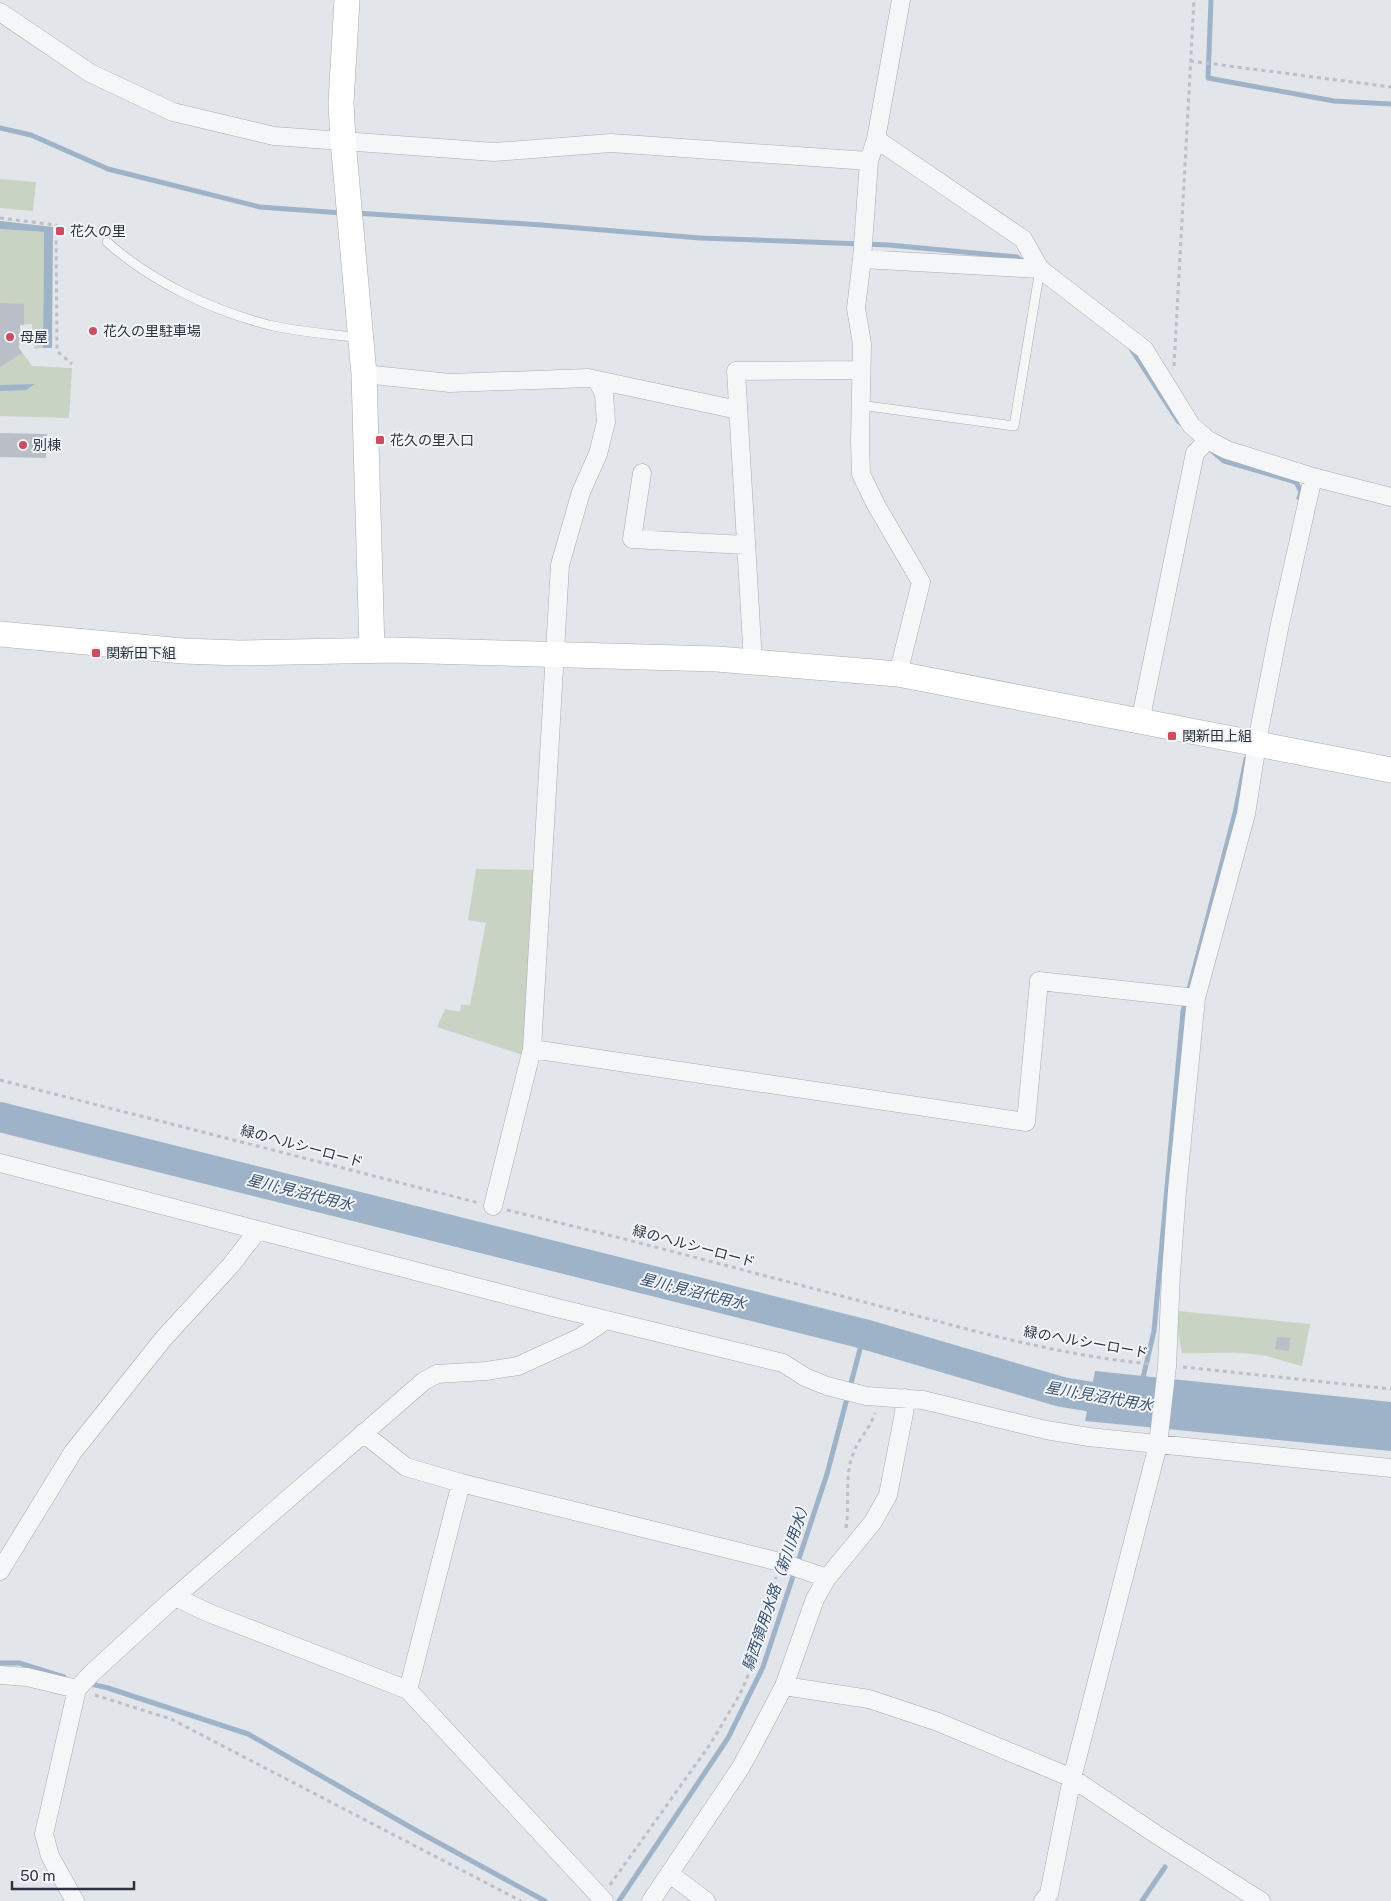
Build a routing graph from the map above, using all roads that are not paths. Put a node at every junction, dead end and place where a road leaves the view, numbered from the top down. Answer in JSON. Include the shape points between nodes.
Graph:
{"nodes":[{"id":1,"x":347,"y":0,"type":"edge"},
{"id":2,"x":901,"y":0,"type":"edge"},
{"id":3,"x":0,"y":12,"type":"edge"},
{"id":4,"x":876,"y":139,"type":"junction"},
{"id":5,"x":343,"y":142,"type":"junction"},
{"id":6,"x":869,"y":161,"type":"junction"},
{"id":7,"x":107,"y":242,"type":"dead end"},
{"id":8,"x":862,"y":259,"type":"junction"},
{"id":9,"x":1040,"y":269,"type":"junction"},
{"id":10,"x":360,"y":338,"type":"junction"},
{"id":11,"x":860,"y":370,"type":"junction"},
{"id":12,"x":364,"y":374,"type":"junction"},
{"id":13,"x":597,"y":380,"type":"junction"},
{"id":14,"x":860,"y":405,"type":"junction"},
{"id":15,"x":738,"y":410,"type":"junction"},
{"id":16,"x":1208,"y":440,"type":"junction"},
{"id":17,"x":642,"y":473,"type":"dead end"},
{"id":18,"x":1313,"y":476,"type":"junction"},
{"id":19,"x":1391,"y":497,"type":"edge"},
{"id":20,"x":746,"y":545,"type":"junction"},
{"id":21,"x":0,"y":634,"type":"edge"},
{"id":22,"x":372,"y":650,"type":"junction"},
{"id":23,"x":556,"y":656,"type":"junction"},
{"id":24,"x":753,"y":662,"type":"junction"},
{"id":25,"x":898,"y":674,"type":"junction"},
{"id":26,"x":1140,"y":722,"type":"junction"},
{"id":27,"x":1258,"y":744,"type":"junction"},
{"id":28,"x":1391,"y":770,"type":"edge"},
{"id":29,"x":1196,"y":998,"type":"junction"},
{"id":30,"x":532,"y":1049,"type":"junction"},
{"id":31,"x":0,"y":1163,"type":"edge"},
{"id":32,"x":493,"y":1206,"type":"road end"},
{"id":33,"x":258,"y":1230,"type":"junction"},
{"id":34,"x":603,"y":1319,"type":"junction"},
{"id":35,"x":905,"y":1398,"type":"junction"},
{"id":36,"x":363,"y":1433,"type":"junction"},
{"id":37,"x":1159,"y":1439,"type":"junction"},
{"id":38,"x":1391,"y":1468,"type":"edge"},
{"id":39,"x":460,"y":1483,"type":"junction"},
{"id":40,"x":0,"y":1571,"type":"edge"},
{"id":41,"x":827,"y":1578,"type":"junction"},
{"id":42,"x":176,"y":1597,"type":"junction"},
{"id":43,"x":0,"y":1675,"type":"edge"},
{"id":44,"x":784,"y":1686,"type":"junction"},
{"id":45,"x":77,"y":1689,"type":"junction"},
{"id":46,"x":408,"y":1690,"type":"junction"},
{"id":47,"x":1072,"y":1778,"type":"junction"},
{"id":48,"x":670,"y":1874,"type":"junction"},
{"id":49,"x":603,"y":1897,"type":"edge"},
{"id":50,"x":75,"y":1901,"type":"edge"},
{"id":51,"x":651,"y":1901,"type":"edge"},
{"id":52,"x":706,"y":1901,"type":"edge"},
{"id":53,"x":1043,"y":1901,"type":"edge"},
{"id":54,"x":1262,"y":1901,"type":"edge"}],
"edges":[{"from":1,"to":5,"type":"street","via":[[341,103]]},
{"from":2,"to":4,"type":"street"},
{"from":3,"to":5,"type":"street","via":[[90,73],[173,112],[274,136]]},
{"from":4,"to":6,"type":"street"},
{"from":4,"to":9,"type":"street","via":[[1023,239]]},
{"from":5,"to":6,"type":"street","via":[[494,152],[611,143]]},
{"from":5,"to":10,"type":"street"},
{"from":6,"to":8,"type":"street"},
{"from":7,"to":10,"type":"lane","via":[[158,279],[231,314],[271,325]]},
{"from":8,"to":9,"type":"street"},
{"from":8,"to":11,"type":"street","via":[[856,308],[862,344]]},
{"from":9,"to":14,"type":"lane","via":[[1014,426]]},
{"from":9,"to":16,"type":"street","via":[[1144,349],[1190,425]]},
{"from":10,"to":12,"type":"street"},
{"from":11,"to":14,"type":"street"},
{"from":11,"to":15,"type":"street","via":[[736,371]]},
{"from":12,"to":13,"type":"street","via":[[450,383]]},
{"from":12,"to":22,"type":"street"},
{"from":13,"to":15,"type":"street"},
{"from":13,"to":23,"type":"street","via":[[604,394],[606,422],[560,565]]},
{"from":14,"to":25,"type":"street","via":[[861,474],[920,582]]},
{"from":15,"to":20,"type":"street"},
{"from":16,"to":18,"type":"street","via":[[1227,450]]},
{"from":16,"to":26,"type":"street","via":[[1195,453]]},
{"from":17,"to":20,"type":"street","via":[[632,539]]},
{"from":18,"to":19,"type":"street"},
{"from":18,"to":27,"type":"street","via":[[1280,624]]},
{"from":20,"to":24,"type":"street"},
{"from":21,"to":22,"type":"street","via":[[183,651]]},
{"from":22,"to":23,"type":"street"},
{"from":23,"to":24,"type":"street"},
{"from":23,"to":30,"type":"street"},
{"from":24,"to":25,"type":"street"},
{"from":25,"to":26,"type":"street"},
{"from":26,"to":27,"type":"street"},
{"from":27,"to":28,"type":"street"},
{"from":27,"to":29,"type":"street","via":[[1246,814]]},
{"from":29,"to":30,"type":"street","via":[[1039,981],[1026,1122]]},
{"from":29,"to":37,"type":"street","via":[[1175,1218]]},
{"from":30,"to":32,"type":"street"},
{"from":31,"to":33,"type":"street"},
{"from":33,"to":34,"type":"street"},
{"from":33,"to":40,"type":"street","via":[[231,1265],[164,1338],[73,1452]]},
{"from":34,"to":35,"type":"street","via":[[783,1363],[805,1377],[871,1402]]},
{"from":34,"to":36,"type":"street","via":[[579,1338],[518,1366],[437,1374],[424,1381]]},
{"from":35,"to":37,"type":"street","via":[[1089,1437]]},
{"from":35,"to":41,"type":"street","via":[[888,1495],[873,1522]]},
{"from":36,"to":39,"type":"street","via":[[406,1466]]},
{"from":36,"to":42,"type":"street"},
{"from":37,"to":38,"type":"street"},
{"from":37,"to":47,"type":"street"},
{"from":39,"to":41,"type":"street","via":[[782,1567],[810,1571]]},
{"from":39,"to":46,"type":"street"},
{"from":41,"to":44,"type":"street","via":[[815,1599]]},
{"from":42,"to":45,"type":"street"},
{"from":42,"to":46,"type":"street","via":[[209,1613]]},
{"from":43,"to":45,"type":"street","via":[[27,1677]]},
{"from":44,"to":47,"type":"street","via":[[869,1699],[938,1722]]},
{"from":44,"to":48,"type":"street","via":[[741,1767]]},
{"from":45,"to":50,"type":"street","via":[[44,1834],[50,1856]]},
{"from":46,"to":49,"type":"street"},
{"from":47,"to":53,"type":"street","via":[[1049,1894]]},
{"from":47,"to":54,"type":"street"},
{"from":48,"to":51,"type":"street"},
{"from":48,"to":52,"type":"street"}]}
